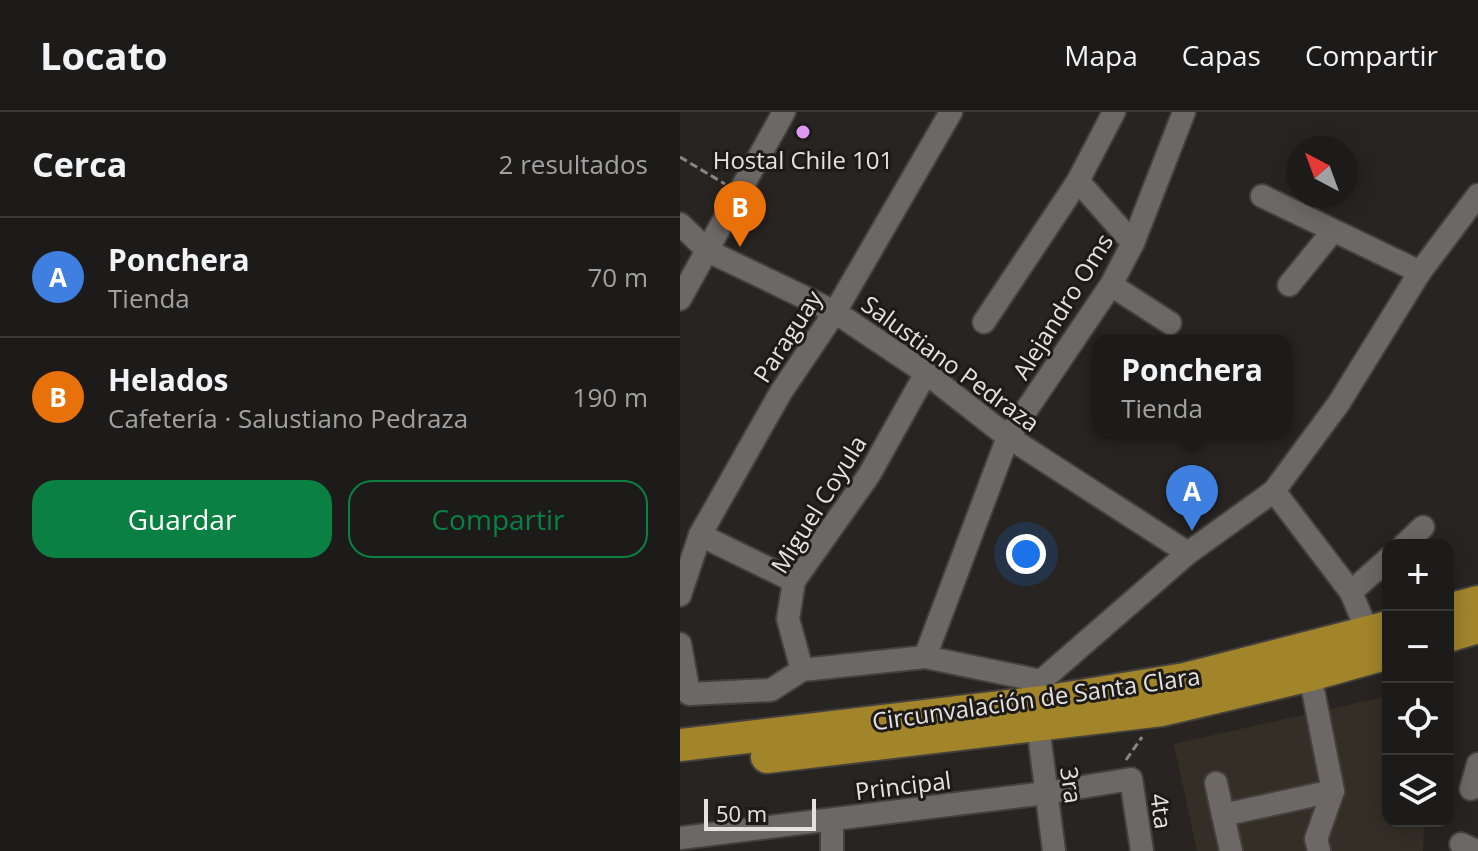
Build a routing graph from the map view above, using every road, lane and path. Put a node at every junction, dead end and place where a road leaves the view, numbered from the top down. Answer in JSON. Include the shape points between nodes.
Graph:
{"nodes":[{"id":1,"x":784,"y":112,"type":"edge"},
{"id":2,"x":951,"y":112,"type":"edge"},
{"id":3,"x":1114,"y":112,"type":"edge"},
{"id":4,"x":1184,"y":112,"type":"edge"},
{"id":5,"x":680,"y":157,"type":"edge"},
{"id":6,"x":1078,"y":181,"type":"junction"},
{"id":7,"x":740,"y":193,"type":"junction"},
{"id":8,"x":1262,"y":196,"type":"dead end"},
{"id":9,"x":1477,"y":197,"type":"edge"},
{"id":10,"x":680,"y":224,"type":"edge"},
{"id":11,"x":1333,"y":231,"type":"junction"},
{"id":12,"x":1133,"y":243,"type":"junction"},
{"id":13,"x":708,"y":251,"type":"junction"},
{"id":14,"x":1420,"y":272,"type":"junction"},
{"id":15,"x":1111,"y":285,"type":"junction"},
{"id":16,"x":1289,"y":285,"type":"dead end"},
{"id":17,"x":680,"y":299,"type":"edge"},
{"id":18,"x":835,"y":312,"type":"junction"},
{"id":19,"x":984,"y":322,"type":"dead end"},
{"id":20,"x":1170,"y":323,"type":"dead end"},
{"id":21,"x":926,"y":373,"type":"junction"},
{"id":22,"x":1008,"y":437,"type":"junction"},
{"id":23,"x":1274,"y":491,"type":"junction"},
{"id":24,"x":1423,"y":527,"type":"dead end"},
{"id":25,"x":700,"y":535,"type":"junction"},
{"id":26,"x":1410,"y":539,"type":"edge"},
{"id":27,"x":1188,"y":553,"type":"junction"},
{"id":28,"x":1382,"y":564,"type":"edge"},
{"id":29,"x":794,"y":581,"type":"junction"},
{"id":30,"x":1351,"y":592,"type":"junction"},
{"id":31,"x":680,"y":595,"type":"edge"},
{"id":32,"x":1478,"y":602,"type":"edge"},
{"id":33,"x":1454,"y":608,"type":"edge"},
{"id":34,"x":1478,"y":627,"type":"edge"},
{"id":35,"x":1454,"y":634,"type":"edge"},
{"id":36,"x":1381,"y":638,"type":"edge"},
{"id":37,"x":680,"y":644,"type":"edge"},
{"id":38,"x":925,"y":657,"type":"junction"},
{"id":39,"x":802,"y":670,"type":"junction"},
{"id":40,"x":1310,"y":675,"type":"junction"},
{"id":41,"x":1041,"y":703,"type":"junction"},
{"id":42,"x":1162,"y":710,"type":"junction"},
{"id":43,"x":680,"y":745,"type":"edge"},
{"id":44,"x":1478,"y":764,"type":"edge"},
{"id":45,"x":680,"y":767,"type":"edge"},
{"id":46,"x":1120,"y":780,"type":"junction"},
{"id":47,"x":1216,"y":783,"type":"dead end"},
{"id":48,"x":1471,"y":789,"type":"dead end"},
{"id":49,"x":1333,"y":791,"type":"junction"},
{"id":50,"x":1046,"y":793,"type":"junction"},
{"id":51,"x":1223,"y":815,"type":"junction"},
{"id":52,"x":832,"y":820,"type":"junction"},
{"id":53,"x":680,"y":838,"type":"edge"},
{"id":54,"x":832,"y":851,"type":"edge"},
{"id":55,"x":1054,"y":851,"type":"edge"},
{"id":56,"x":1142,"y":851,"type":"edge"},
{"id":57,"x":1231,"y":851,"type":"edge"},
{"id":58,"x":1319,"y":851,"type":"edge"}],
"edges":[{"from":1,"to":7,"type":"street"},
{"from":2,"to":18,"type":"street","name":"Paraguay"},
{"from":3,"to":6,"type":"street"},
{"from":4,"to":12,"type":"street","name":"Alejandro Oms"},
{"from":5,"to":7,"type":"path"},
{"from":6,"to":12,"type":"street"},
{"from":6,"to":19,"type":"street"},
{"from":7,"to":13,"type":"street"},
{"from":8,"to":11,"type":"street"},
{"from":9,"to":14,"type":"street"},
{"from":10,"to":13,"type":"street","name":"Salustiano Pedraza"},
{"from":11,"to":14,"type":"street"},
{"from":11,"to":16,"type":"street"},
{"from":12,"to":15,"type":"street","name":"Alejandro Oms"},
{"from":13,"to":17,"type":"street"},
{"from":13,"to":18,"type":"street","name":"Salustiano Pedraza"},
{"from":14,"to":23,"type":"street","via":[[1339,403]]},
{"from":15,"to":20,"type":"street"},
{"from":15,"to":22,"type":"street","name":"Alejandro Oms"},
{"from":18,"to":21,"type":"street","name":"Salustiano Pedraza"},
{"from":18,"to":25,"type":"street","name":"Paraguay","via":[[781,392]]},
{"from":21,"to":22,"type":"street","name":"Salustiano Pedraza"},
{"from":21,"to":29,"type":"street","name":"Miguel Coyula","via":[[869,475]]},
{"from":22,"to":27,"type":"street","name":"Salustiano Pedraza"},
{"from":22,"to":38,"type":"street","name":"Alejandro Oms"},
{"from":23,"to":27,"type":"street"},
{"from":23,"to":30,"type":"street"},
{"from":24,"to":26,"type":"street"},
{"from":25,"to":29,"type":"street"},
{"from":25,"to":31,"type":"street","name":"Paraguay"},
{"from":27,"to":41,"type":"street"},
{"from":28,"to":30,"type":"street"},
{"from":29,"to":39,"type":"street","name":"Miguel Coyula","via":[[788,619]]},
{"from":30,"to":36,"type":"street"},
{"from":32,"to":33,"type":"highway"},
{"from":34,"to":35,"type":"highway"},
{"from":36,"to":40,"type":"highway","name":"Circunvalación de Santa Clara"},
{"from":36,"to":41,"type":"highway","name":"Circunvalación de Santa Clara"},
{"from":37,"to":39,"type":"street","via":[[689,694],[771,690]]},
{"from":38,"to":39,"type":"street"},
{"from":38,"to":41,"type":"street"},
{"from":40,"to":42,"type":"highway","name":"Circunvalación de Santa Clara"},
{"from":40,"to":49,"type":"street"},
{"from":41,"to":42,"type":"highway","name":"Circunvalación de Santa Clara"},
{"from":41,"to":43,"type":"highway","name":"Circunvalación de Santa Clara"},
{"from":41,"to":45,"type":"highway","name":"Circunvalación de Santa Clara"},
{"from":41,"to":50,"type":"street","name":"3ra"},
{"from":42,"to":46,"type":"path"},
{"from":44,"to":48,"type":"street"},
{"from":46,"to":50,"type":"street","name":"Principal"},
{"from":46,"to":56,"type":"street","name":"4ta"},
{"from":47,"to":51,"type":"street"},
{"from":49,"to":51,"type":"street"},
{"from":49,"to":58,"type":"street","via":[[1316,839]]},
{"from":50,"to":52,"type":"street","name":"Principal"},
{"from":50,"to":55,"type":"street","name":"3ra"},
{"from":51,"to":57,"type":"street"},
{"from":52,"to":53,"type":"street","name":"Principal"},
{"from":52,"to":54,"type":"street"}]}
